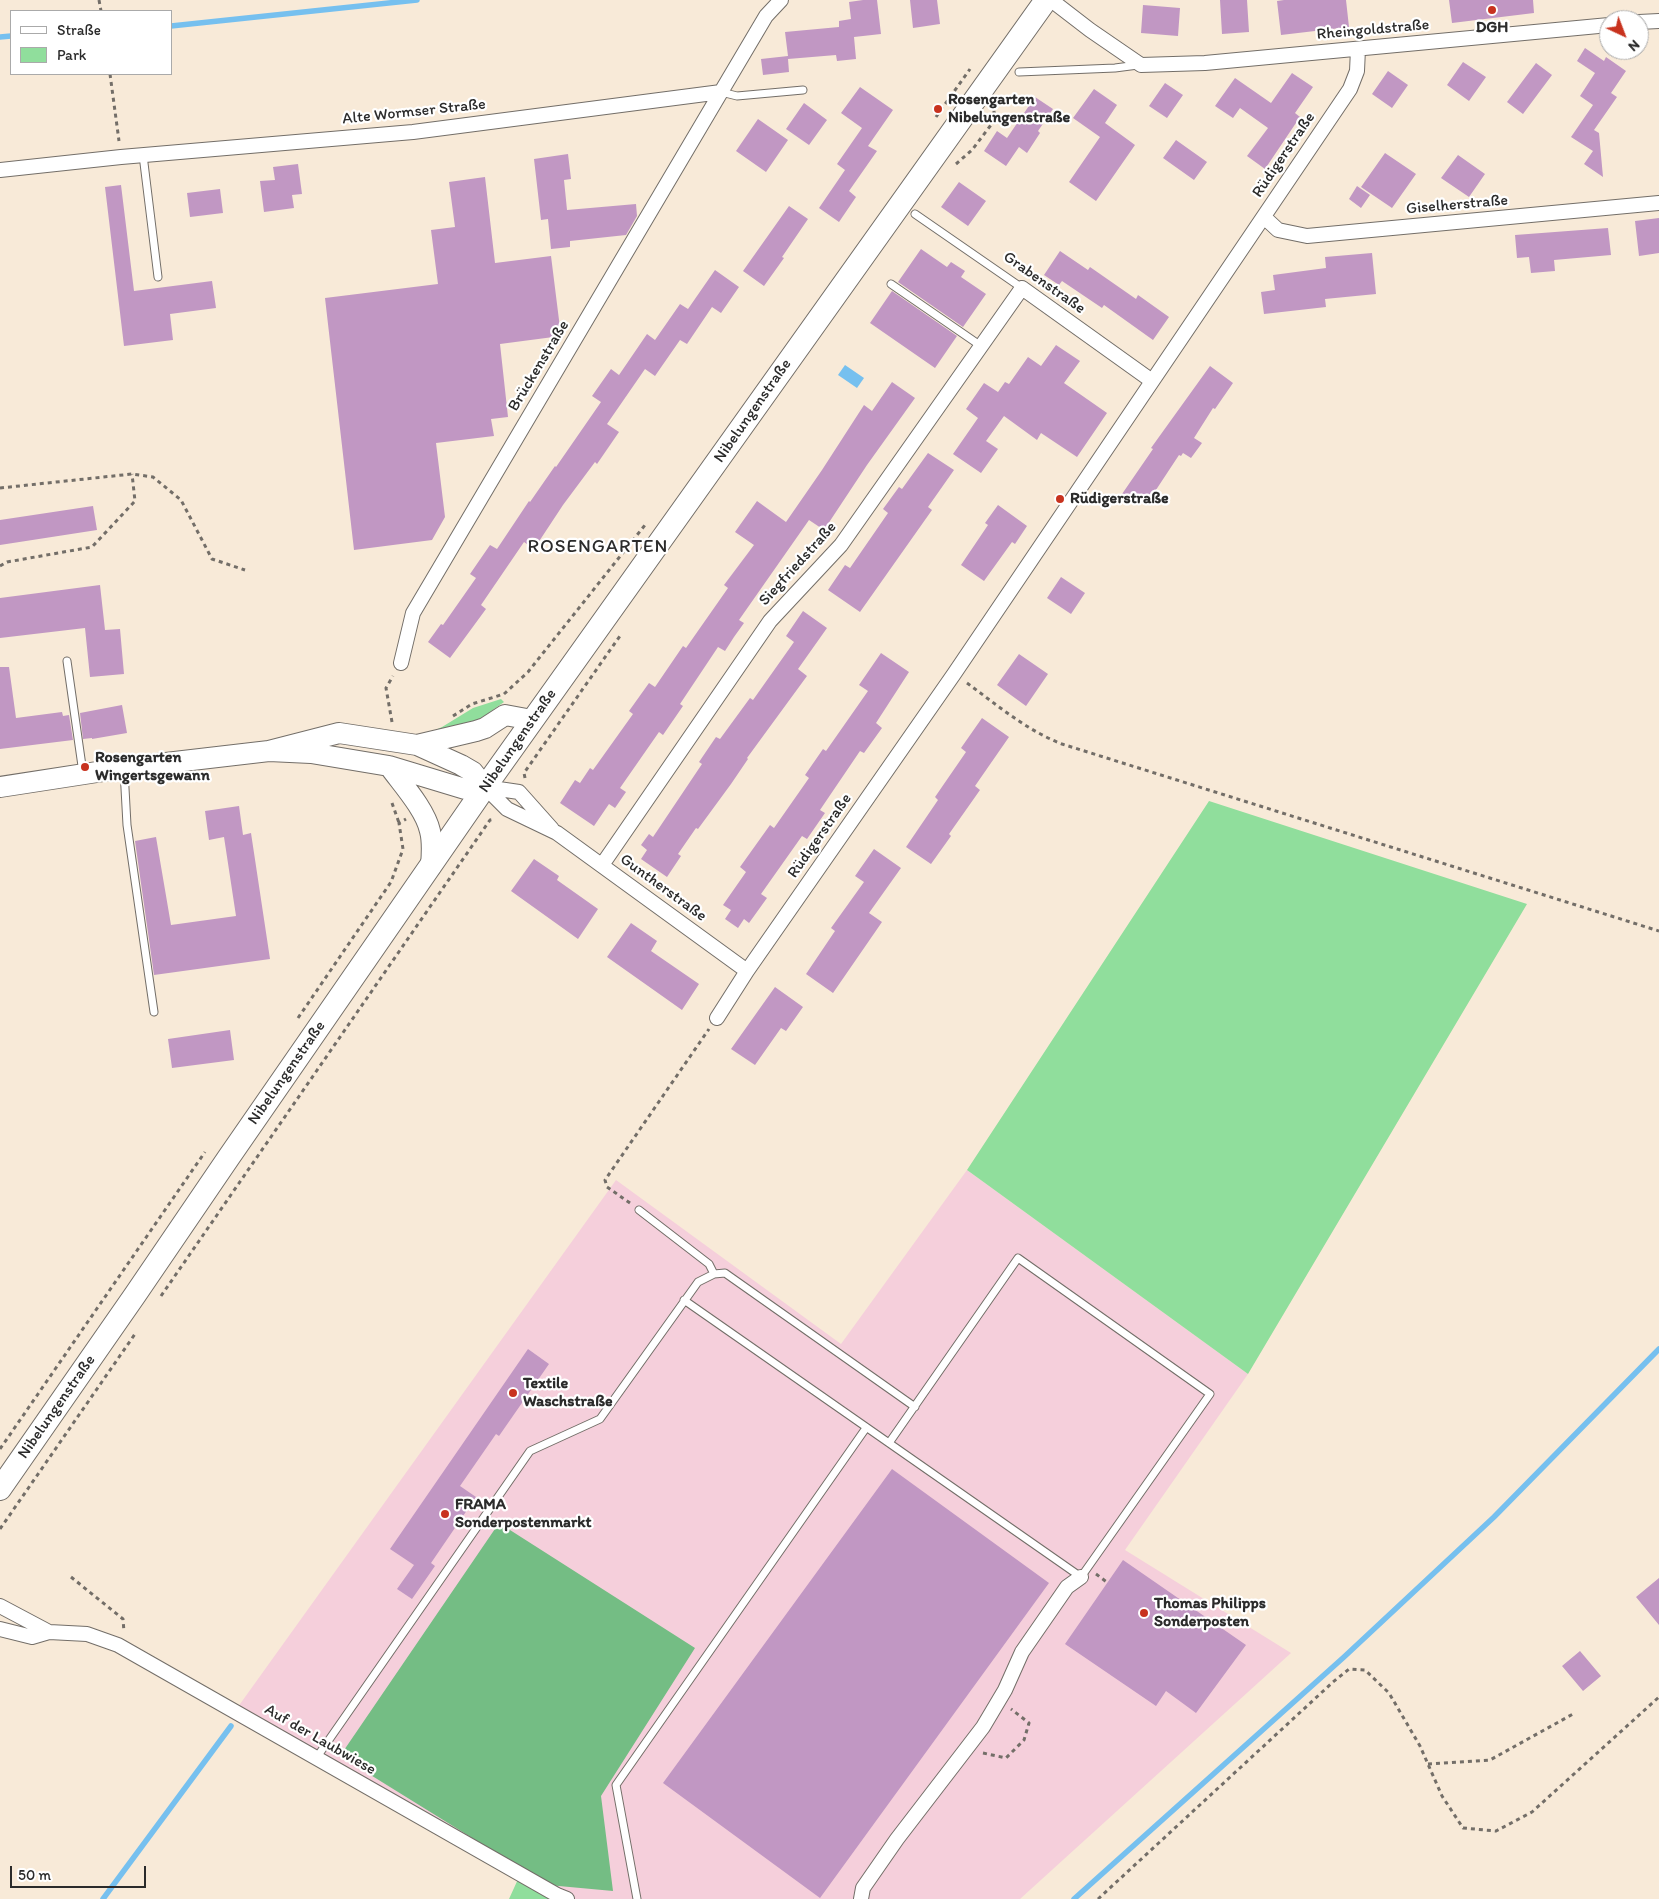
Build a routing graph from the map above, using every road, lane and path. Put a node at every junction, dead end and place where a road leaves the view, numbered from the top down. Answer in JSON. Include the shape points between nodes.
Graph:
{"nodes":[{"id":1,"x":782,"y":0,"type":"edge"},
{"id":2,"x":1046,"y":0,"type":"edge"},
{"id":3,"x":1051,"y":0,"type":"edge"},
{"id":4,"x":1599,"y":26,"type":"edge"},
{"id":5,"x":1358,"y":49,"type":"junction"},
{"id":6,"x":976,"y":62,"type":"dead end"},
{"id":7,"x":1141,"y":65,"type":"junction"},
{"id":8,"x":1019,"y":72,"type":"dead end"},
{"id":9,"x":110,"y":75,"type":"edge"},
{"id":10,"x":803,"y":90,"type":"dead end"},
{"id":11,"x":721,"y":92,"type":"junction"},
{"id":12,"x":994,"y":104,"type":"dead end"},
{"id":13,"x":931,"y":123,"type":"dead end"},
{"id":14,"x":143,"y":155,"type":"junction"},
{"id":15,"x":121,"y":157,"type":"junction"},
{"id":16,"x":950,"y":168,"type":"dead end"},
{"id":17,"x":0,"y":170,"type":"edge"},
{"id":18,"x":1659,"y":203,"type":"edge"},
{"id":19,"x":914,"y":214,"type":"dead end"},
{"id":20,"x":1264,"y":217,"type":"junction"},
{"id":21,"x":158,"y":277,"type":"dead end"},
{"id":22,"x":891,"y":284,"type":"dead end"},
{"id":23,"x":1022,"y":288,"type":"junction"},
{"id":24,"x":981,"y":346,"type":"junction"},
{"id":25,"x":1152,"y":381,"type":"junction"},
{"id":26,"x":132,"y":474,"type":"junction"},
{"id":27,"x":0,"y":488,"type":"edge"},
{"id":28,"x":651,"y":517,"type":"dead end"},
{"id":29,"x":0,"y":566,"type":"edge"},
{"id":30,"x":245,"y":570,"type":"dead end"},
{"id":31,"x":624,"y":630,"type":"dead end"},
{"id":32,"x":67,"y":661,"type":"dead end"},
{"id":33,"x":401,"y":663,"type":"joint"},
{"id":34,"x":954,"y":674,"type":"junction"},
{"id":35,"x":450,"y":718,"type":"dead end"},
{"id":36,"x":532,"y":720,"type":"junction"},
{"id":37,"x":392,"y":724,"type":"dead end"},
{"id":38,"x":417,"y":745,"type":"junction"},
{"id":39,"x":269,"y":751,"type":"junction"},
{"id":40,"x":389,"y":766,"type":"junction"},
{"id":41,"x":123,"y":768,"type":"junction"},
{"id":42,"x":83,"y":774,"type":"junction"},
{"id":43,"x":0,"y":787,"type":"edge"},
{"id":44,"x":485,"y":787,"type":"junction"},
{"id":45,"x":519,"y":792,"type":"junction"},
{"id":46,"x":391,"y":800,"type":"dead end"},
{"id":47,"x":507,"y":809,"type":"junction"},
{"id":48,"x":399,"y":823,"type":"dead end"},
{"id":49,"x":557,"y":834,"type":"junction"},
{"id":50,"x":602,"y":865,"type":"junction"},
{"id":51,"x":431,"y":866,"type":"junction"},
{"id":52,"x":376,"y":905,"type":"dead end"},
{"id":53,"x":1659,"y":931,"type":"edge"},
{"id":54,"x":747,"y":971,"type":"junction"},
{"id":55,"x":154,"y":1012,"type":"dead end"},
{"id":56,"x":717,"y":1018,"type":"joint"},
{"id":57,"x":296,"y":1020,"type":"dead end"},
{"id":58,"x":207,"y":1150,"type":"dead end"},
{"id":59,"x":639,"y":1210,"type":"joint"},
{"id":60,"x":714,"y":1274,"type":"junction"},
{"id":61,"x":684,"y":1300,"type":"junction"},
{"id":62,"x":158,"y":1301,"type":"dead end"},
{"id":63,"x":135,"y":1333,"type":"dead end"},
{"id":64,"x":915,"y":1407,"type":"junction"},
{"id":65,"x":866,"y":1428,"type":"junction"},
{"id":66,"x":889,"y":1443,"type":"junction"},
{"id":67,"x":0,"y":1450,"type":"edge"},
{"id":68,"x":0,"y":1489,"type":"edge"},
{"id":69,"x":0,"y":1529,"type":"edge"},
{"id":70,"x":71,"y":1577,"type":"dead end"},
{"id":71,"x":1081,"y":1577,"type":"junction"},
{"id":72,"x":0,"y":1606,"type":"edge"},
{"id":73,"x":0,"y":1629,"type":"edge"},
{"id":74,"x":49,"y":1632,"type":"junction"},
{"id":75,"x":126,"y":1650,"type":"junction"},
{"id":76,"x":1659,"y":1697,"type":"edge"},
{"id":77,"x":999,"y":1699,"type":"junction"},
{"id":78,"x":1573,"y":1714,"type":"dead end"},
{"id":79,"x":966,"y":1748,"type":"junction"},
{"id":80,"x":317,"y":1757,"type":"junction"},
{"id":81,"x":1428,"y":1764,"type":"junction"},
{"id":82,"x":567,"y":1899,"type":"edge"},
{"id":83,"x":637,"y":1899,"type":"edge"},
{"id":84,"x":861,"y":1899,"type":"edge"},
{"id":85,"x":1098,"y":1899,"type":"edge"}],
"edges":[{"from":1,"to":11,"type":"street","via":[[766,16]]},
{"from":2,"to":36,"type":"main road","name":"Nibelungenstraße"},
{"from":3,"to":7,"type":"street"},
{"from":4,"to":5,"type":"street","name":"Rheingoldstraße"},
{"from":5,"to":7,"type":"street","name":"Rheingoldstraße","via":[[1205,63]]},
{"from":5,"to":20,"type":"street","name":"Rüdigerstraße","via":[[1357,71],[1350,89]]},
{"from":6,"to":13,"type":"path"},
{"from":7,"to":8,"type":"lane","name":"Rheingoldstraße"},
{"from":9,"to":15,"type":"path"},
{"from":10,"to":11,"type":"lane","via":[[737,96]]},
{"from":11,"to":14,"type":"street","name":"Alte Wormser Straße","via":[[413,132]]},
{"from":11,"to":33,"type":"street","name":"Brückenstraße","via":[[413,613]]},
{"from":12,"to":16,"type":"path","via":[[994,121],[972,150]]},
{"from":14,"to":15,"type":"street","name":"Alte Wormser Straße"},
{"from":14,"to":21,"type":"lane"},
{"from":15,"to":17,"type":"street","name":"Alte Wormser Straße"},
{"from":18,"to":20,"type":"street","name":"Giselherstraße","via":[[1307,236],[1278,230]]},
{"from":19,"to":23,"type":"lane","name":"Grabenstraße"},
{"from":20,"to":25,"type":"street","name":"Rüdigerstraße"},
{"from":22,"to":24,"type":"lane"},
{"from":23,"to":24,"type":"street","name":"Siegfriedstraße"},
{"from":23,"to":25,"type":"street","name":"Grabenstraße"},
{"from":24,"to":50,"type":"street","name":"Siegfriedstraße","via":[[841,545],[770,621]]},
{"from":25,"to":34,"type":"street","name":"Rüdigerstraße"},
{"from":26,"to":27,"type":"path"},
{"from":26,"to":29,"type":"path","via":[[135,501],[92,547],[7,562]]},
{"from":26,"to":30,"type":"path","via":[[153,477],[181,500],[212,559]]},
{"from":28,"to":35,"type":"path","via":[[528,672],[504,694],[472,704]]},
{"from":31,"to":45,"type":"path","via":[[524,773],[526,782]]},
{"from":32,"to":42,"type":"lane"},
{"from":33,"to":37,"type":"path","via":[[386,688]]},
{"from":34,"to":53,"type":"path","via":[[1026,726],[1062,744]]},
{"from":34,"to":54,"type":"street","name":"Rüdigerstraße"},
{"from":36,"to":38,"type":"main road","via":[[505,715],[485,728]]},
{"from":36,"to":44,"type":"main road","name":"Nibelungenstraße"},
{"from":38,"to":39,"type":"main road","via":[[339,733]]},
{"from":38,"to":44,"type":"main road","via":[[467,769]]},
{"from":39,"to":40,"type":"main road","via":[[311,753]]},
{"from":39,"to":41,"type":"main road"},
{"from":40,"to":44,"type":"main road","via":[[465,789]]},
{"from":40,"to":51,"type":"main road","via":[[422,812],[430,829]]},
{"from":41,"to":42,"type":"main road"},
{"from":41,"to":55,"type":"lane","via":[[127,825]]},
{"from":42,"to":43,"type":"main road"},
{"from":44,"to":45,"type":"street"},
{"from":44,"to":47,"type":"street","name":"Guntherstraße"},
{"from":44,"to":51,"type":"main road","name":"Nibelungenstraße"},
{"from":45,"to":49,"type":"street","name":"Guntherstraße"},
{"from":46,"to":48,"type":"path"},
{"from":47,"to":49,"type":"street","name":"Guntherstraße"},
{"from":47,"to":62,"type":"path","via":[[500,817],[490,820]]},
{"from":49,"to":50,"type":"street","name":"Guntherstraße"},
{"from":50,"to":54,"type":"street","name":"Guntherstraße"},
{"from":51,"to":68,"type":"main road","name":"Nibelungenstraße"},
{"from":52,"to":57,"type":"path"},
{"from":54,"to":56,"type":"street","name":"Rüdigerstraße"},
{"from":56,"to":59,"type":"path","via":[[605,1180],[607,1187]]},
{"from":58,"to":67,"type":"path"},
{"from":59,"to":60,"type":"lane","via":[[709,1264]]},
{"from":60,"to":61,"type":"lane","via":[[698,1282]]},
{"from":60,"to":64,"type":"lane","via":[[725,1273]]},
{"from":61,"to":65,"type":"lane"},
{"from":61,"to":80,"type":"lane","via":[[600,1419],[530,1451]]},
{"from":63,"to":69,"type":"path"},
{"from":64,"to":66,"type":"lane"},
{"from":64,"to":71,"type":"lane","via":[[1018,1258],[1210,1394]]},
{"from":65,"to":66,"type":"lane"},
{"from":65,"to":83,"type":"lane","via":[[616,1785]]},
{"from":66,"to":71,"type":"lane"},
{"from":70,"to":75,"type":"path","via":[[123,1619]]},
{"from":71,"to":77,"type":"street","via":[[1067,1587],[1022,1652]]},
{"from":72,"to":74,"type":"street","name":"Auf der Laubwiese"},
{"from":73,"to":74,"type":"street","name":"Auf der Laubwiese","via":[[32,1637]]},
{"from":74,"to":75,"type":"street","name":"Auf der Laubwiese","via":[[87,1634]]},
{"from":75,"to":80,"type":"street","name":"Auf der Laubwiese"},
{"from":76,"to":81,"type":"path","via":[[1532,1812],[1496,1831],[1463,1828],[1442,1796]]},
{"from":77,"to":79,"type":"street"},
{"from":77,"to":79,"type":"path","via":[[1029,1723],[1024,1740],[1006,1758]]},
{"from":78,"to":81,"type":"path","via":[[1490,1760]]},
{"from":79,"to":84,"type":"street","via":[[863,1888]]},
{"from":80,"to":82,"type":"street","name":"Auf der Laubwiese"},
{"from":81,"to":85,"type":"path","via":[[1389,1693],[1366,1670],[1349,1669]]}]}
